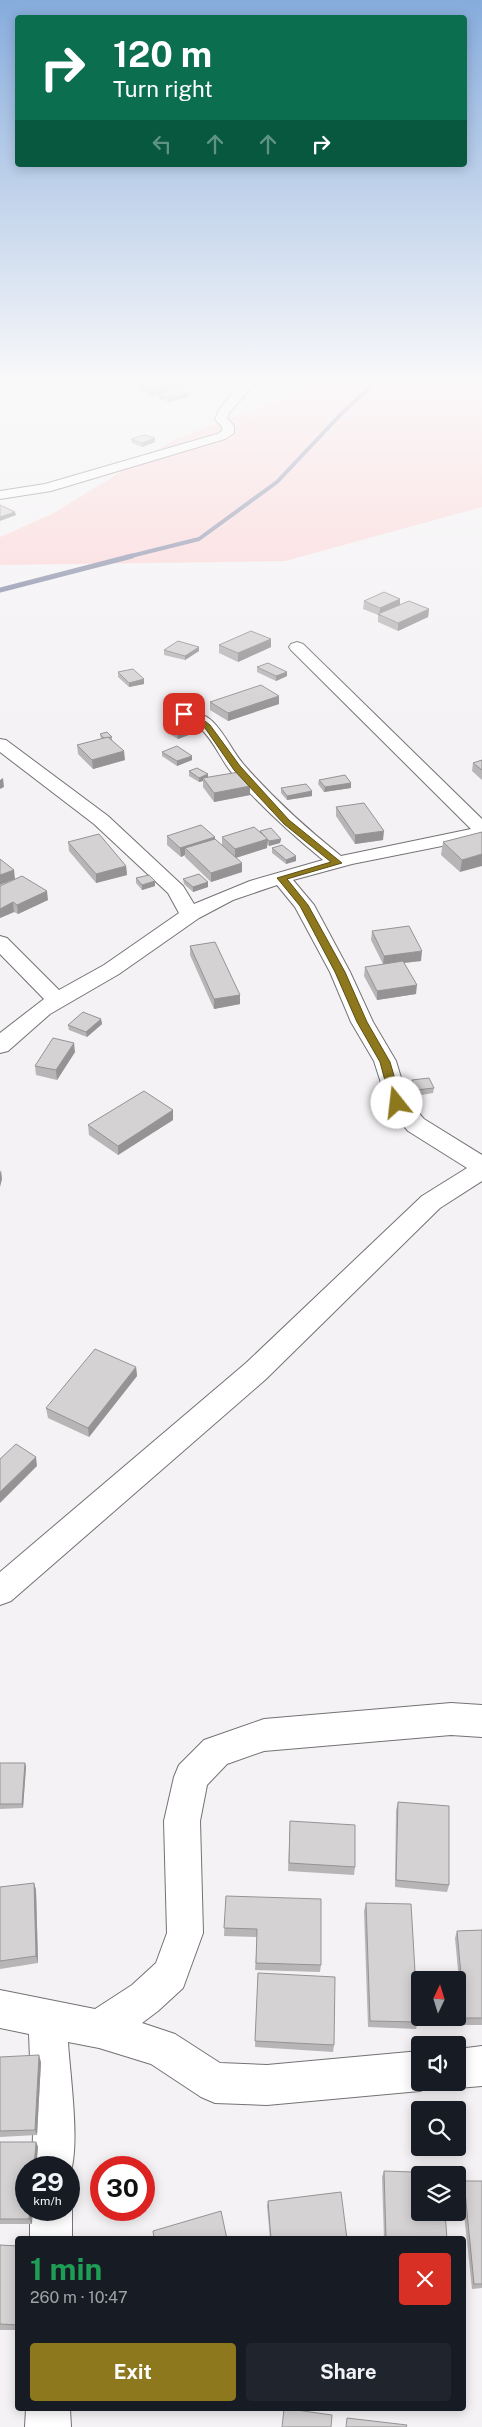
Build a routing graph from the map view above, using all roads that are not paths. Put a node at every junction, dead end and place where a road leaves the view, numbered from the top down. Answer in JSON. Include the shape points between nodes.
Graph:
{"nodes":[{"id":1,"x":297,"y":647,"type":"dead end"},
{"id":2,"x":184,"y":714,"type":"dead end"},
{"id":3,"x":0,"y":744,"type":"edge"},
{"id":4,"x":482,"y":830,"type":"edge"},
{"id":5,"x":338,"y":863,"type":"junction"},
{"id":6,"x":281,"y":878,"type":"junction"},
{"id":7,"x":190,"y":916,"type":"junction"},
{"id":8,"x":0,"y":942,"type":"edge"},
{"id":9,"x":57,"y":1000,"type":"junction"},
{"id":10,"x":0,"y":1046,"type":"edge"},
{"id":11,"x":482,"y":1166,"type":"edge"},
{"id":12,"x":482,"y":1170,"type":"edge"},
{"id":13,"x":0,"y":1591,"type":"edge"},
{"id":14,"x":482,"y":1721,"type":"edge"},
{"id":15,"x":0,"y":2009,"type":"edge"},
{"id":16,"x":47,"y":2017,"type":"junction"},
{"id":17,"x":99,"y":2029,"type":"junction"},
{"id":18,"x":482,"y":2066,"type":"edge"},
{"id":19,"x":466,"y":2067,"type":"edge"},
{"id":20,"x":411,"y":2072,"type":"edge"},
{"id":21,"x":52,"y":2156,"type":"edge"},
{"id":22,"x":51,"y":2221,"type":"edge"},
{"id":23,"x":51,"y":2236,"type":"edge"},
{"id":24,"x":48,"y":2411,"type":"edge"},
{"id":25,"x":48,"y":2427,"type":"edge"}],
"edges":[{"from":1,"to":4,"type":"street"},
{"from":2,"to":5,"type":"street","via":[[208,726],[237,768],[286,822]]},
{"from":3,"to":7,"type":"street","via":[[101,820],[176,890]]},
{"from":4,"to":5,"type":"street"},
{"from":5,"to":6,"type":"street"},
{"from":6,"to":7,"type":"street","via":[[224,897]]},
{"from":6,"to":11,"type":"street","via":[[304,905],[340,972],[362,1022],[385,1062],[397,1103],[416,1125]]},
{"from":7,"to":9,"type":"street","via":[[96,980]]},
{"from":8,"to":9,"type":"street"},
{"from":9,"to":10,"type":"street","via":[[24,1023]]},
{"from":12,"to":13,"type":"street","via":[[431,1202],[256,1371]]},
{"from":14,"to":17,"type":"street","via":[[451,1719],[264,1735],[216,1752],[191,1777],[182,1821],[185,1934],[170,1975],[145,1998]]},
{"from":15,"to":16,"type":"street"},
{"from":16,"to":17,"type":"street"},
{"from":16,"to":21,"type":"street"},
{"from":17,"to":20,"type":"street","via":[[161,2048],[215,2083],[267,2084]]},
{"from":18,"to":19,"type":"street"},
{"from":22,"to":23,"type":"street"},
{"from":24,"to":25,"type":"street"}]}
